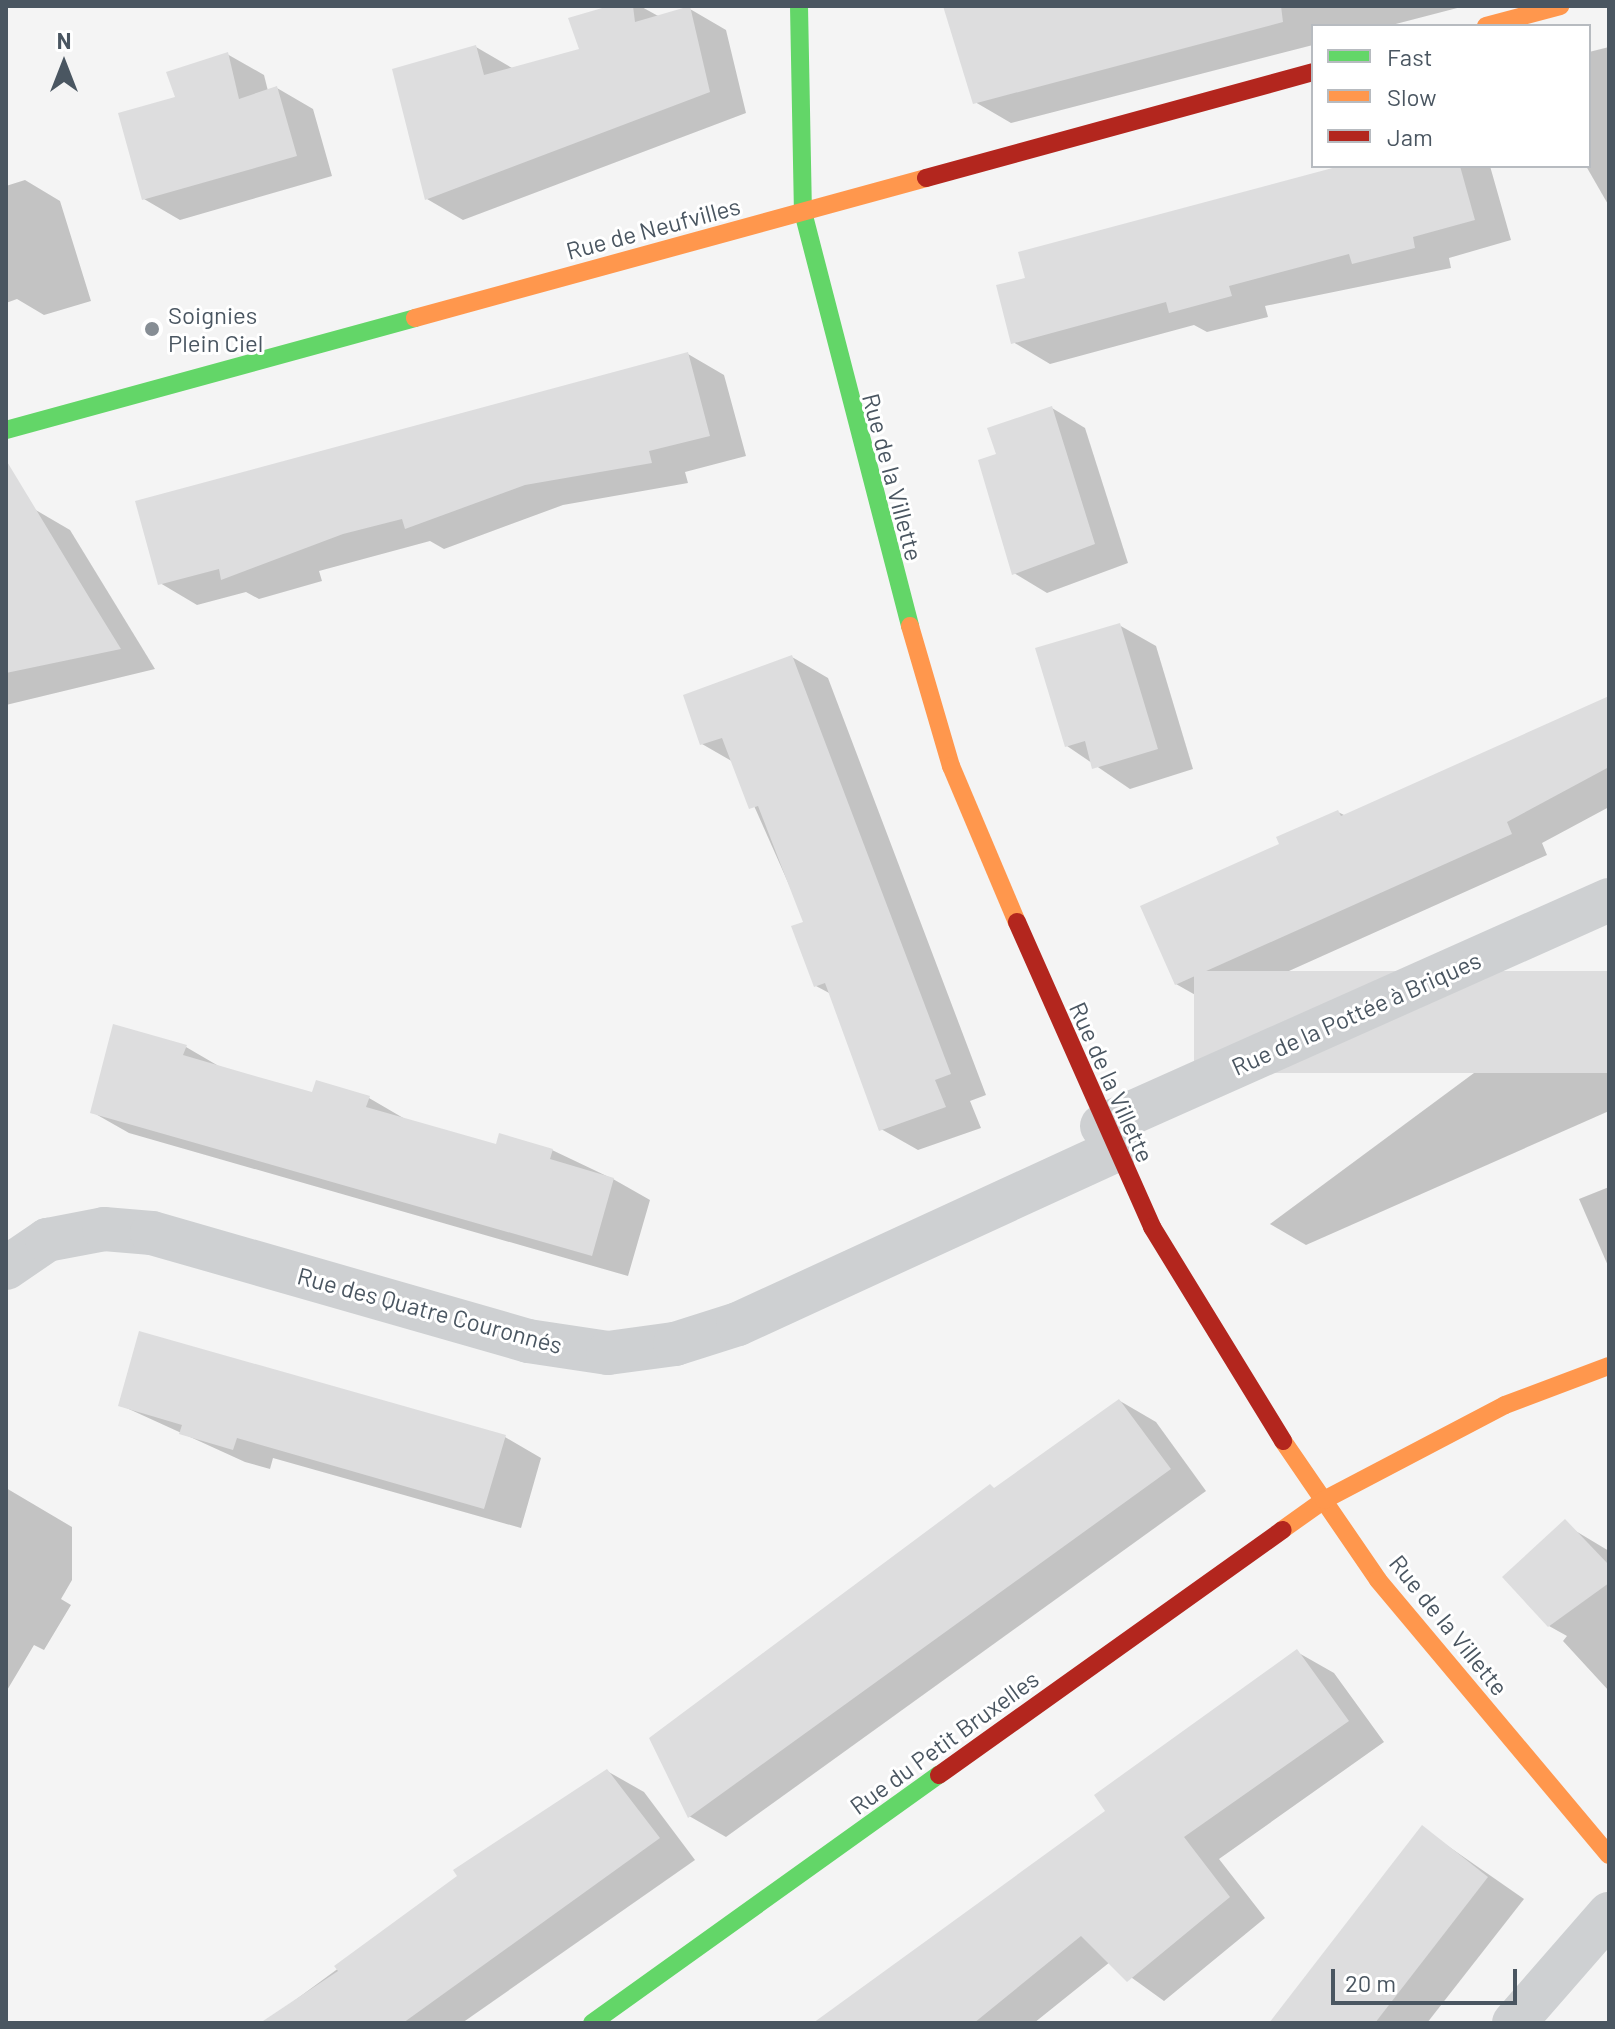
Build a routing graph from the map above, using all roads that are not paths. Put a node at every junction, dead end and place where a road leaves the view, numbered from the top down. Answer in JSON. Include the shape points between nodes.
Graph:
{"nodes":[{"id":1,"x":799,"y":6,"type":"edge"},
{"id":2,"x":1560,"y":6,"type":"edge"},
{"id":3,"x":1493,"y":24,"type":"edge"},
{"id":4,"x":1311,"y":73,"type":"edge"},
{"id":5,"x":803,"y":212,"type":"junction"},
{"id":6,"x":6,"y":430,"type":"edge"},
{"id":7,"x":1609,"y":900,"type":"edge"},
{"id":8,"x":1109,"y":1138,"type":"junction"},
{"id":9,"x":6,"y":1268,"type":"edge"},
{"id":10,"x":1609,"y":1366,"type":"edge"},
{"id":11,"x":1324,"y":1500,"type":"junction"},
{"id":12,"x":1609,"y":1855,"type":"edge"},
{"id":13,"x":1609,"y":1914,"type":"edge"},
{"id":14,"x":592,"y":2023,"type":"edge"},
{"id":15,"x":1514,"y":2023,"type":"edge"}],
"edges":[{"from":1,"to":5,"type":"street","name":"Rue de la Villette"},
{"from":2,"to":3,"type":"street"},
{"from":4,"to":5,"type":"street","name":"Rue de Neufvilles"},
{"from":5,"to":6,"type":"street","name":"Rue de Neufvilles"},
{"from":5,"to":8,"type":"street","name":"Rue de la Villette","via":[[865,472],[951,766]]},
{"from":7,"to":8,"type":"street","name":"Rue de la Pottée à Briques"},
{"from":8,"to":9,"type":"street","name":"Rue des Quatre Couronnés","via":[[738,1324],[675,1344],[608,1353],[528,1341],[152,1233],[104,1229],[47,1240]]},
{"from":8,"to":11,"type":"street","name":"Rue de la Villette","via":[[1160,1241]]},
{"from":10,"to":11,"type":"street","via":[[1505,1405]]},
{"from":11,"to":12,"type":"street","name":"Rue de la Villette","via":[[1378,1580]]},
{"from":11,"to":14,"type":"street","name":"Rue du Petit Bruxelles"},
{"from":13,"to":15,"type":"street"}]}
